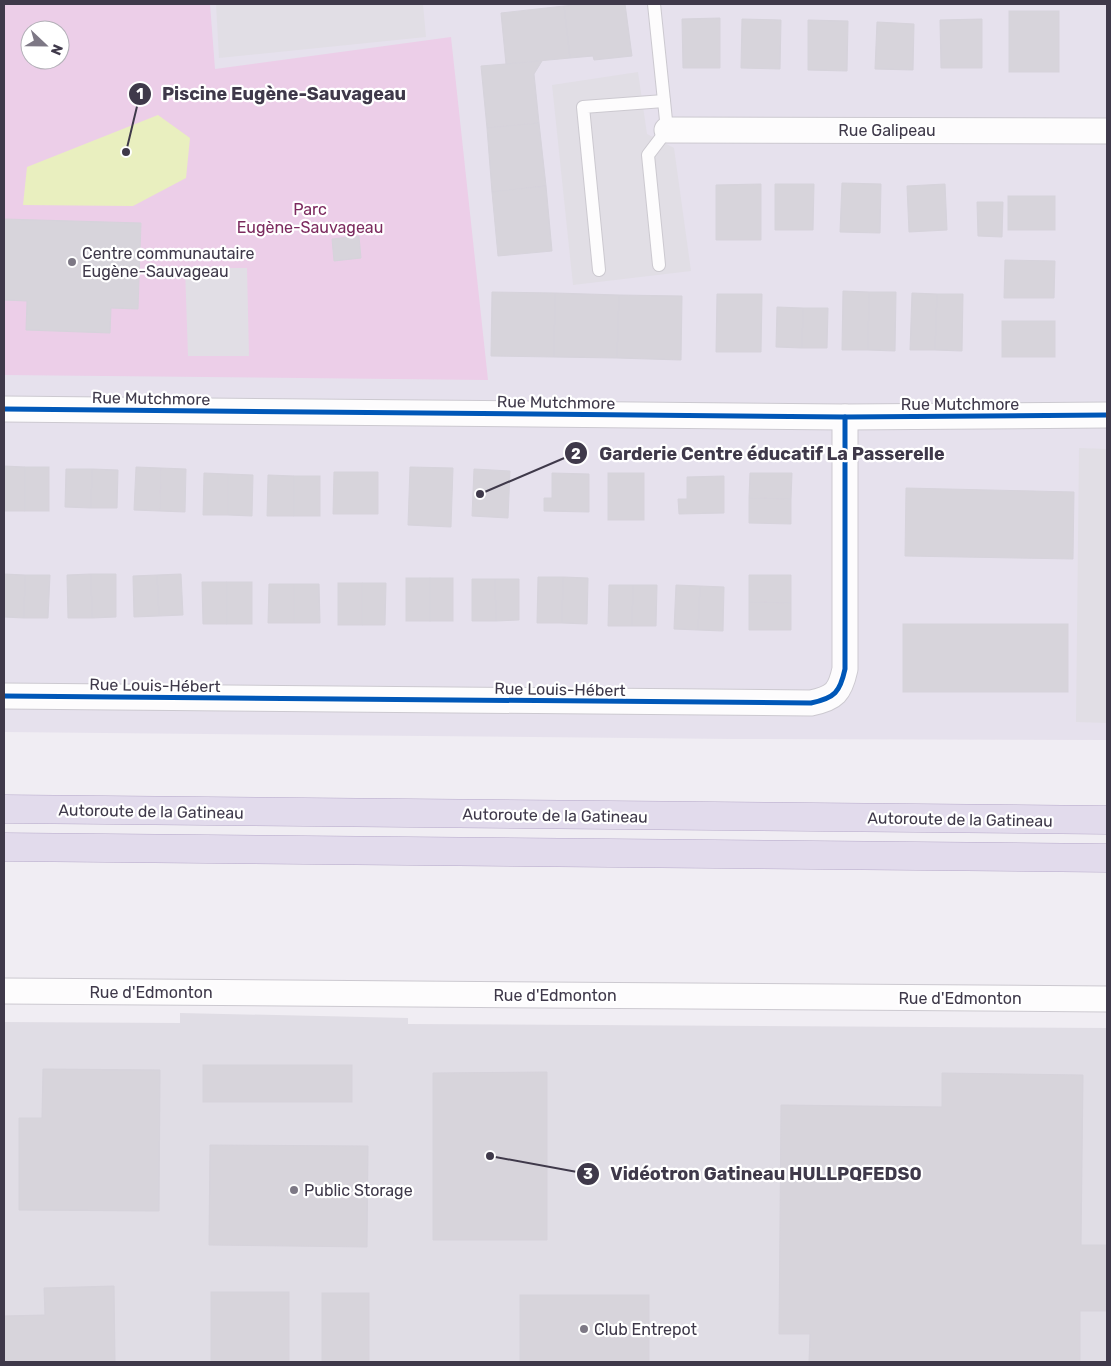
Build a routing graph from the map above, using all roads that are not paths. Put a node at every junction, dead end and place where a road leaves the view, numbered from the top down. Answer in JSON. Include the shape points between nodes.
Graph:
{"nodes":[{"id":1,"x":654,"y":4,"type":"edge"},
{"id":2,"x":664,"y":101,"type":"junction"},
{"id":3,"x":667,"y":130,"type":"junction"},
{"id":4,"x":1107,"y":131,"type":"edge"},
{"id":5,"x":659,"y":265,"type":"dead end"},
{"id":6,"x":599,"y":270,"type":"dead end"},
{"id":7,"x":4,"y":409,"type":"edge"},
{"id":8,"x":1107,"y":415,"type":"edge"},
{"id":9,"x":845,"y":417,"type":"junction"},
{"id":10,"x":4,"y":696,"type":"edge"},
{"id":11,"x":4,"y":810,"type":"edge"},
{"id":12,"x":1107,"y":812,"type":"edge"},
{"id":13,"x":1036,"y":820,"type":"junction"},
{"id":14,"x":1107,"y":820,"type":"edge"},
{"id":15,"x":4,"y":847,"type":"edge"},
{"id":16,"x":1107,"y":858,"type":"edge"},
{"id":17,"x":4,"y":991,"type":"edge"},
{"id":18,"x":1107,"y":999,"type":"edge"}],
"edges":[{"from":1,"to":2,"type":"lane"},
{"from":2,"to":3,"type":"lane"},
{"from":2,"to":6,"type":"lane","via":[[583,107]]},
{"from":3,"to":4,"type":"street","name":"Rue Galipeau"},
{"from":3,"to":5,"type":"lane","via":[[648,155]]},
{"from":7,"to":9,"type":"street","name":"Rue Mutchmore"},
{"from":8,"to":9,"type":"street","name":"Rue Mutchmore"},
{"from":9,"to":10,"type":"street","name":"Rue Louis-Hébert","via":[[845,669],[842,684],[835,694],[824,700],[811,703]]},
{"from":11,"to":13,"type":"highway","name":"Autoroute de la Gatineau"},
{"from":12,"to":13,"type":"highway"},
{"from":13,"to":14,"type":"highway","name":"Autoroute de la Gatineau"},
{"from":15,"to":16,"type":"highway"},
{"from":17,"to":18,"type":"street","name":"Rue d'Edmonton"}]}
